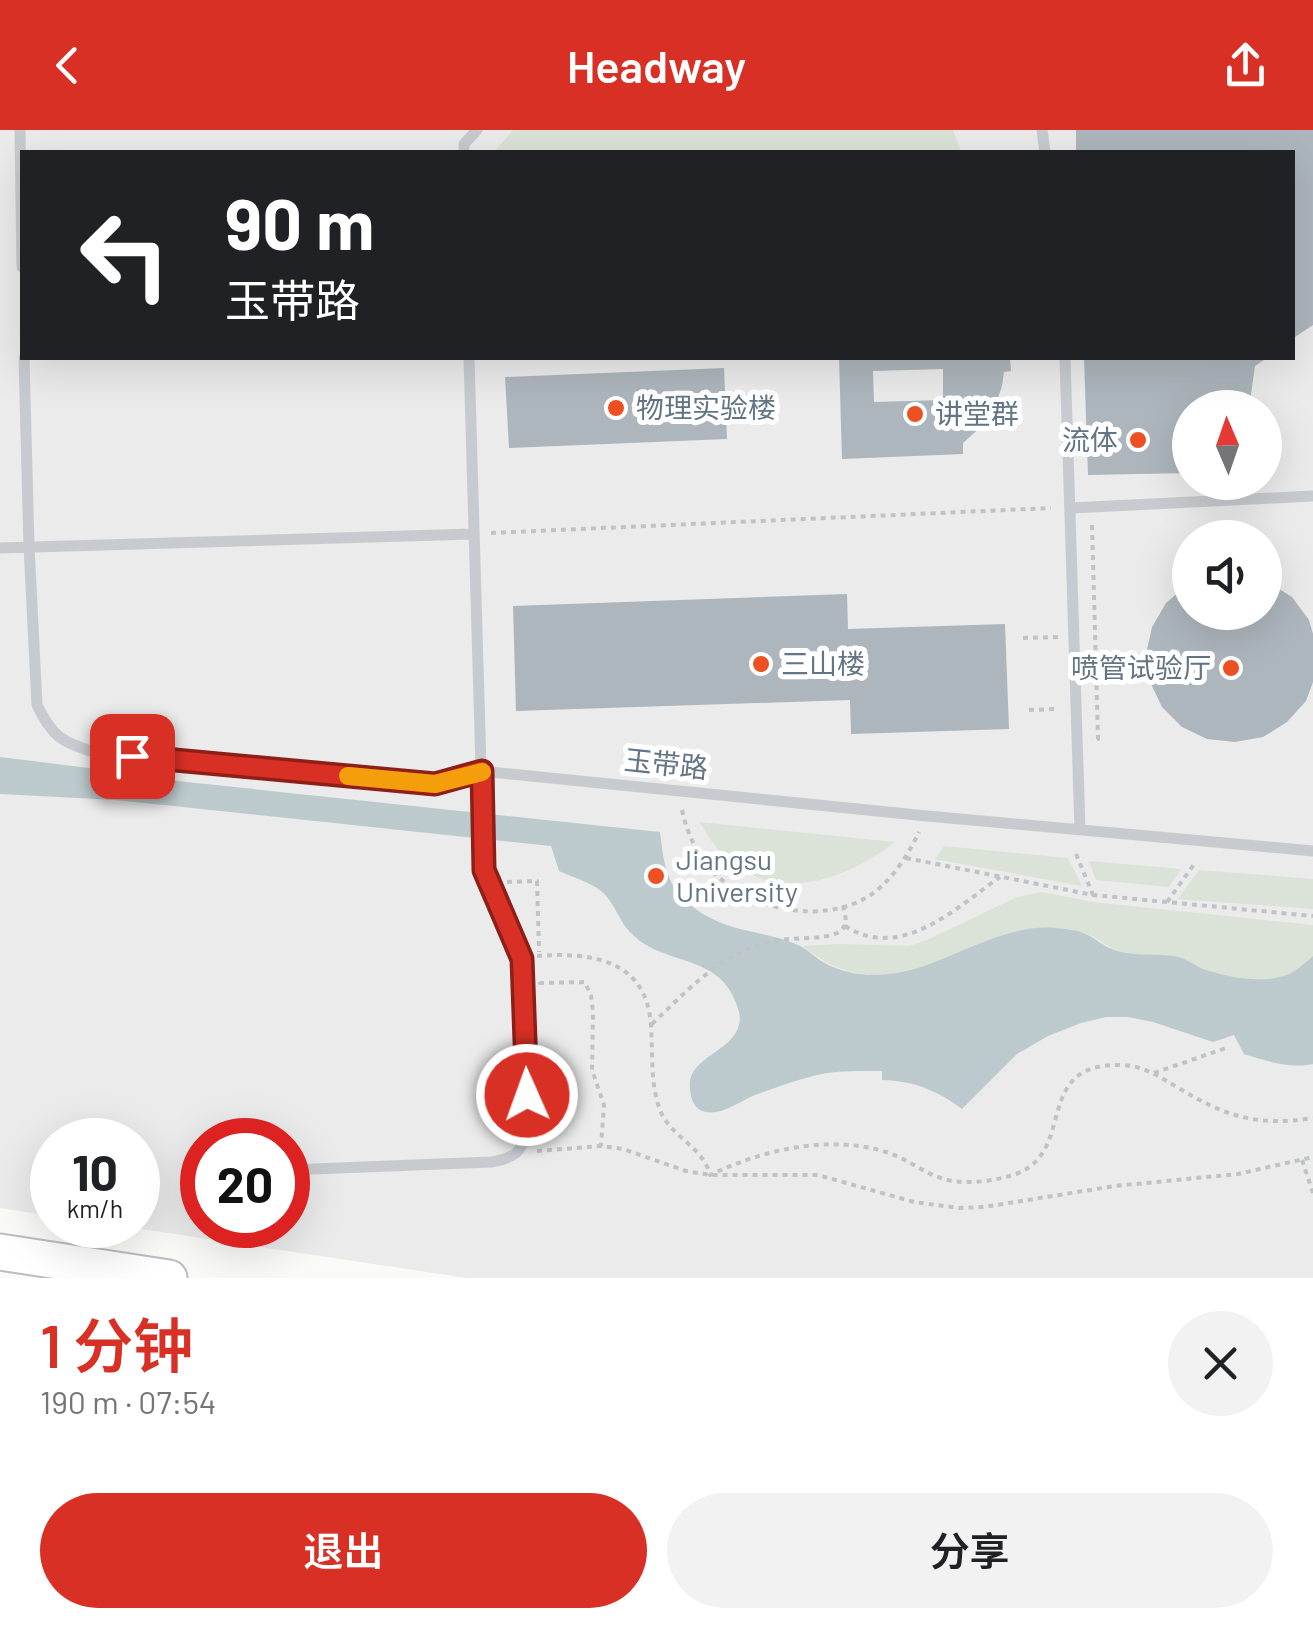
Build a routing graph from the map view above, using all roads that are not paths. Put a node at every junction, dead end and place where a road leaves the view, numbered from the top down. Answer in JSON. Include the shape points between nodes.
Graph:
{"nodes":[{"id":1,"x":462,"y":130,"type":"edge"},
{"id":2,"x":477,"y":130,"type":"edge"},
{"id":3,"x":464,"y":148,"type":"edge"},
{"id":4,"x":24,"y":360,"type":"edge"},
{"id":5,"x":469,"y":360,"type":"edge"},
{"id":6,"x":1064,"y":360,"type":"edge"},
{"id":7,"x":1313,"y":496,"type":"edge"},
{"id":8,"x":1071,"y":508,"type":"junction"},
{"id":9,"x":473,"y":534,"type":"junction"},
{"id":10,"x":29,"y":546,"type":"junction"},
{"id":11,"x":0,"y":548,"type":"edge"},
{"id":12,"x":482,"y":771,"type":"junction"},
{"id":13,"x":1080,"y":830,"type":"junction"},
{"id":14,"x":1313,"y":851,"type":"edge"},
{"id":15,"x":310,"y":1169,"type":"edge"},
{"id":16,"x":0,"y":1252,"type":"edge"},
{"id":17,"x":0,"y":1277,"type":"edge"},
{"id":18,"x":9,"y":1278,"type":"edge"},
{"id":19,"x":169,"y":1278,"type":"edge"}],
"edges":[{"from":1,"to":3,"type":"lane"},
{"from":2,"to":3,"type":"lane"},
{"from":4,"to":10,"type":"lane"},
{"from":5,"to":9,"type":"lane"},
{"from":6,"to":8,"type":"lane"},
{"from":7,"to":8,"type":"lane"},
{"from":8,"to":13,"type":"lane"},
{"from":9,"to":10,"type":"lane"},
{"from":9,"to":12,"type":"lane"},
{"from":10,"to":11,"type":"lane"},
{"from":10,"to":12,"type":"lane","name":"玉带路","via":[[36,705],[67,744],[94,752],[435,784]]},
{"from":12,"to":13,"type":"lane","name":"玉带路"},
{"from":12,"to":15,"type":"lane","via":[[484,870],[522,959],[528,1129],[523,1148],[491,1162]]},
{"from":13,"to":14,"type":"lane","name":"玉带路"},
{"from":16,"to":19,"type":"main road"},
{"from":17,"to":18,"type":"main road"}]}
